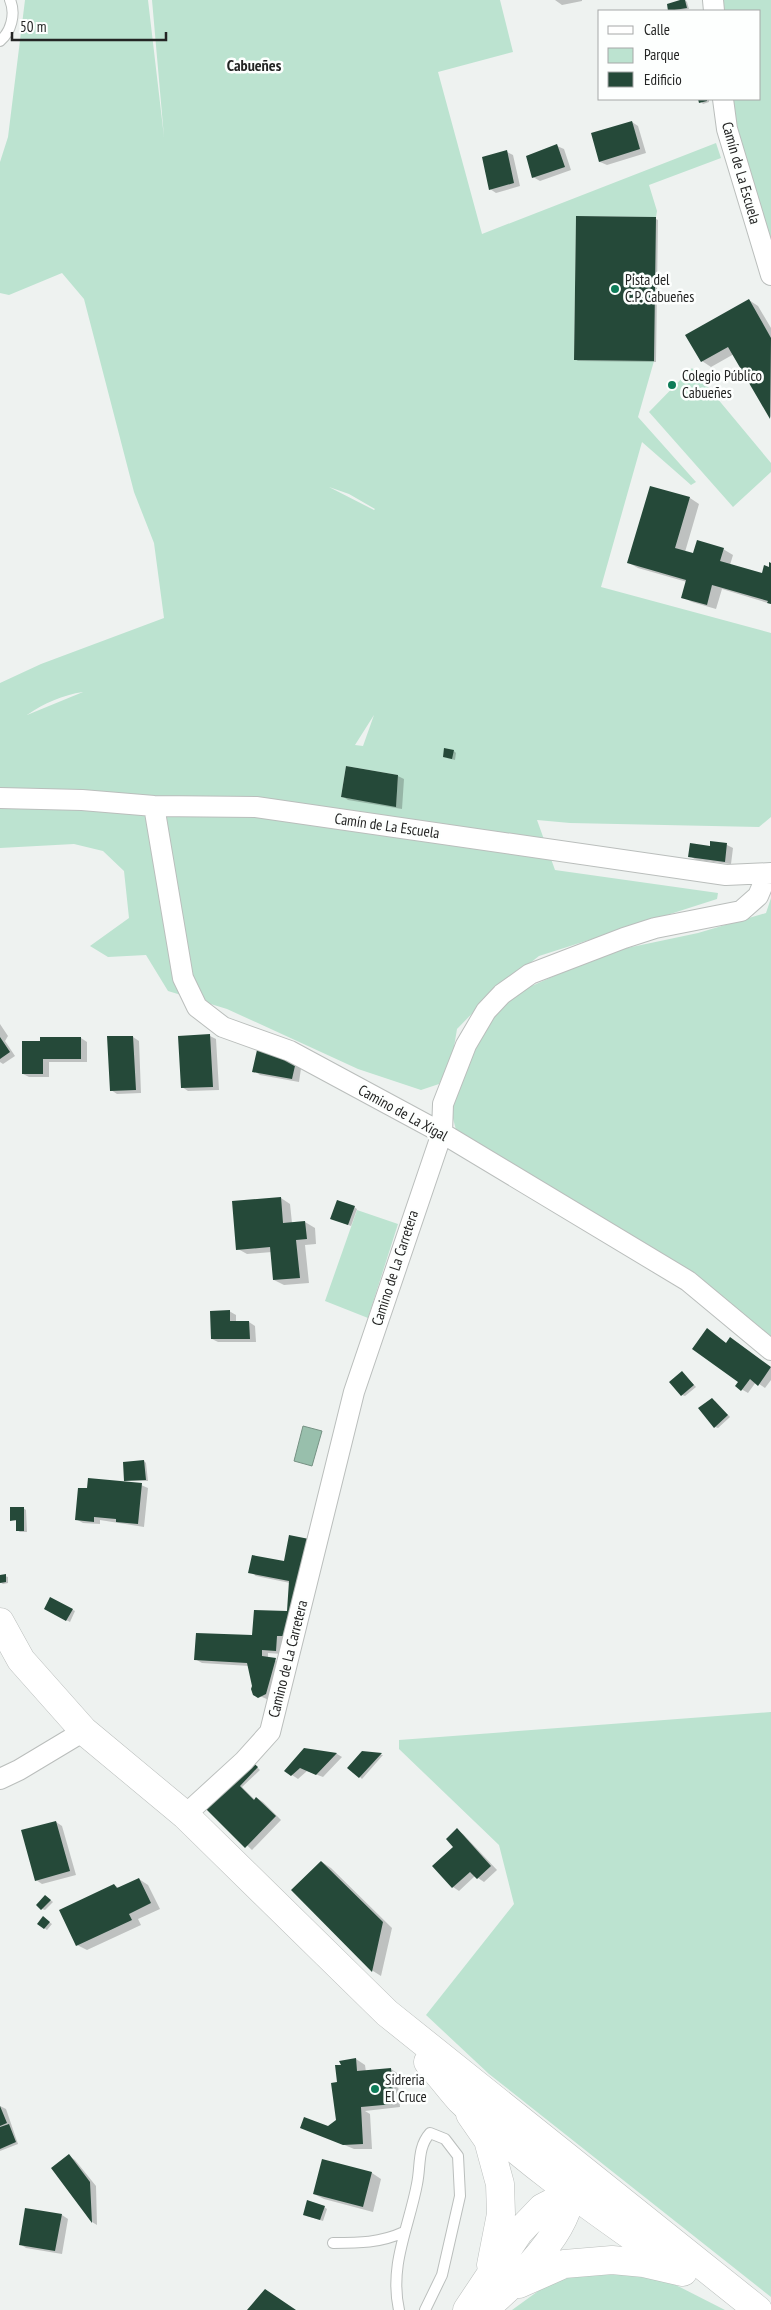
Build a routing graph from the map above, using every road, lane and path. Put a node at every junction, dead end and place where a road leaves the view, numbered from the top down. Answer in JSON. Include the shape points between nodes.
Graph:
{"nodes":[{"id":1,"x":10,"y":0,"type":"edge"},
{"id":2,"x":0,"y":42,"type":"edge"},
{"id":3,"x":723,"y":100,"type":"edge"},
{"id":4,"x":771,"y":275,"type":"edge"},
{"id":5,"x":0,"y":798,"type":"edge"},
{"id":6,"x":154,"y":806,"type":"junction"},
{"id":7,"x":769,"y":874,"type":"edge"},
{"id":8,"x":442,"y":1133,"type":"junction"},
{"id":9,"x":771,"y":1350,"type":"edge"},
{"id":10,"x":0,"y":1622,"type":"edge"},
{"id":11,"x":84,"y":1731,"type":"junction"},
{"id":12,"x":0,"y":1779,"type":"edge"},
{"id":13,"x":185,"y":1816,"type":"junction"},
{"id":14,"x":469,"y":2093,"type":"junction"},
{"id":15,"x":571,"y":2193,"type":"junction"},
{"id":16,"x":404,"y":2232,"type":"junction"},
{"id":17,"x":333,"y":2243,"type":"dead end"},
{"id":18,"x":692,"y":2269,"type":"junction"},
{"id":19,"x":499,"y":2284,"type":"junction"},
{"id":20,"x":399,"y":2310,"type":"edge"},
{"id":21,"x":425,"y":2310,"type":"edge"},
{"id":22,"x":467,"y":2310,"type":"edge"},
{"id":23,"x":483,"y":2310,"type":"edge"},
{"id":24,"x":757,"y":2310,"type":"edge"}],
"edges":[{"from":1,"to":2,"type":"lane","via":[[13,16],[10,28]]},
{"from":3,"to":4,"type":"street","name":"Camín de La Escuela","via":[[727,128]]},
{"from":5,"to":6,"type":"street","name":"Camín de La Escuela"},
{"from":6,"to":7,"type":"street","name":"Camín de La Escuela","via":[[256,807],[726,875]]},
{"from":6,"to":8,"type":"street","name":"Camino de La Xigal","via":[[183,978],[197,1007],[223,1028],[290,1051]]},
{"from":7,"to":8,"type":"street","name":"Camino de La Carretera","via":[[758,896],[741,911],[655,928],[624,938],[530,974],[502,994],[486,1011],[466,1045],[443,1104]]},
{"from":8,"to":9,"type":"street","name":"Camino de La Xigal","via":[[688,1281]]},
{"from":8,"to":13,"type":"street","name":"Camino de La Carretera","via":[[354,1392],[270,1732]]},
{"from":10,"to":11,"type":"main road","via":[[21,1660]]},
{"from":11,"to":12,"type":"street"},
{"from":11,"to":13,"type":"main road"},
{"from":13,"to":14,"type":"main road"},
{"from":14,"to":15,"type":"main road"},
{"from":14,"to":18,"type":"main road"},
{"from":14,"to":19,"type":"main road","via":[[488,2140],[500,2184]]},
{"from":15,"to":18,"type":"main road","via":[[599,2198]]},
{"from":15,"to":19,"type":"main road","via":[[552,2240]]},
{"from":16,"to":17,"type":"lane","via":[[372,2243]]},
{"from":16,"to":20,"type":"lane","via":[[396,2264]]},
{"from":16,"to":21,"type":"lane","via":[[417,2185],[422,2142],[430,2132],[445,2139],[458,2156],[460,2196],[442,2275]]},
{"from":18,"to":19,"type":"main road","via":[[612,2260],[564,2264]]},
{"from":18,"to":24,"type":"main road"},
{"from":19,"to":22,"type":"main road"},
{"from":19,"to":23,"type":"main road"}]}
